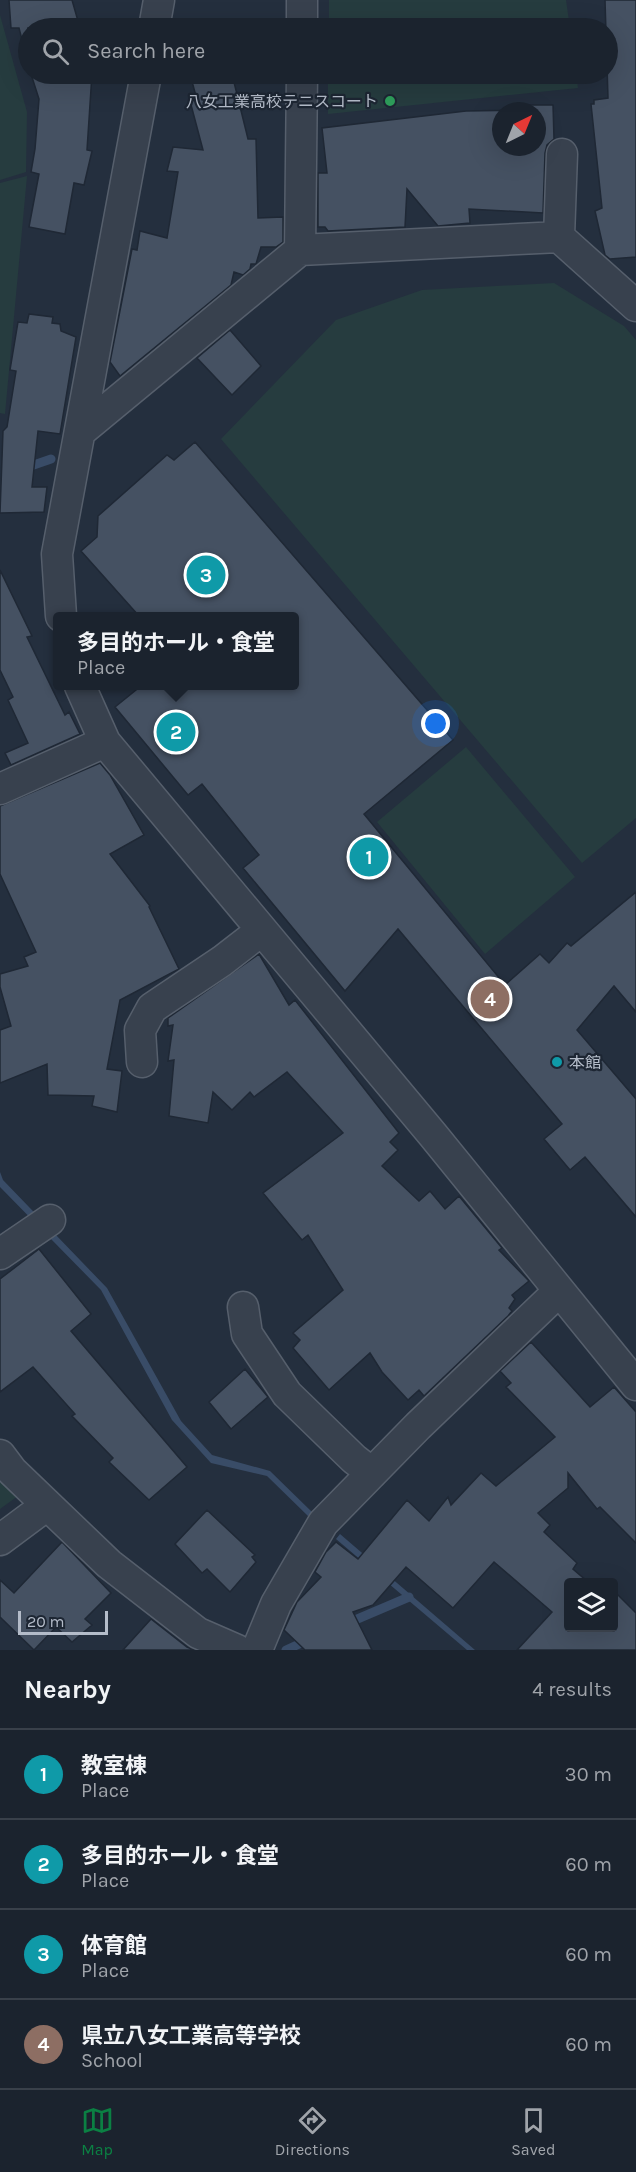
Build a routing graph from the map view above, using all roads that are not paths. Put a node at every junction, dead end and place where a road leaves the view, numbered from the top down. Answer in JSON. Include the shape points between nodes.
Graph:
{"nodes":[{"id":1,"x":159,"y":0,"type":"edge"},
{"id":2,"x":302,"y":0,"type":"edge"},
{"id":3,"x":156,"y":18,"type":"edge"},
{"id":4,"x":302,"y":18,"type":"edge"},
{"id":5,"x":144,"y":84,"type":"edge"},
{"id":6,"x":302,"y":84,"type":"edge"},
{"id":7,"x":562,"y":154,"type":"dead end"},
{"id":8,"x":559,"y":237,"type":"junction"},
{"id":9,"x":300,"y":250,"type":"junction"},
{"id":10,"x":636,"y":306,"type":"edge"},
{"id":11,"x":81,"y":431,"type":"junction"},
{"id":12,"x":61,"y":612,"type":"edge"},
{"id":13,"x":82,"y":690,"type":"edge"},
{"id":14,"x":105,"y":742,"type":"junction"},
{"id":15,"x":0,"y":789,"type":"edge"},
{"id":16,"x":262,"y":930,"type":"junction"},
{"id":17,"x":142,"y":1062,"type":"dead end"},
{"id":18,"x":50,"y":1220,"type":"dead end"},
{"id":19,"x":0,"y":1254,"type":"edge"},
{"id":20,"x":558,"y":1292,"type":"junction"},
{"id":21,"x":243,"y":1307,"type":"dead end"},
{"id":22,"x":636,"y":1384,"type":"edge"},
{"id":23,"x":0,"y":1455,"type":"edge"},
{"id":24,"x":372,"y":1473,"type":"junction"},
{"id":25,"x":47,"y":1505,"type":"junction"},
{"id":26,"x":0,"y":1540,"type":"edge"},
{"id":27,"x":237,"y":1650,"type":"edge"},
{"id":28,"x":257,"y":1650,"type":"edge"}],
"edges":[{"from":1,"to":3,"type":"street"},
{"from":2,"to":4,"type":"street"},
{"from":5,"to":11,"type":"street"},
{"from":6,"to":9,"type":"street"},
{"from":7,"to":8,"type":"street"},
{"from":8,"to":9,"type":"street"},
{"from":8,"to":10,"type":"street"},
{"from":9,"to":11,"type":"street"},
{"from":11,"to":12,"type":"street","via":[[57,554]]},
{"from":13,"to":14,"type":"street"},
{"from":14,"to":15,"type":"street"},
{"from":14,"to":16,"type":"street"},
{"from":16,"to":17,"type":"street","via":[[152,1008],[140,1030]]},
{"from":16,"to":20,"type":"street"},
{"from":18,"to":19,"type":"street"},
{"from":20,"to":22,"type":"street"},
{"from":20,"to":24,"type":"street"},
{"from":21,"to":24,"type":"street","via":[[247,1334],[287,1394]]},
{"from":23,"to":25,"type":"street"},
{"from":24,"to":28,"type":"street","via":[[323,1523],[276,1604]]},
{"from":25,"to":26,"type":"street"},
{"from":25,"to":27,"type":"street","via":[[109,1563],[198,1633]]}]}
